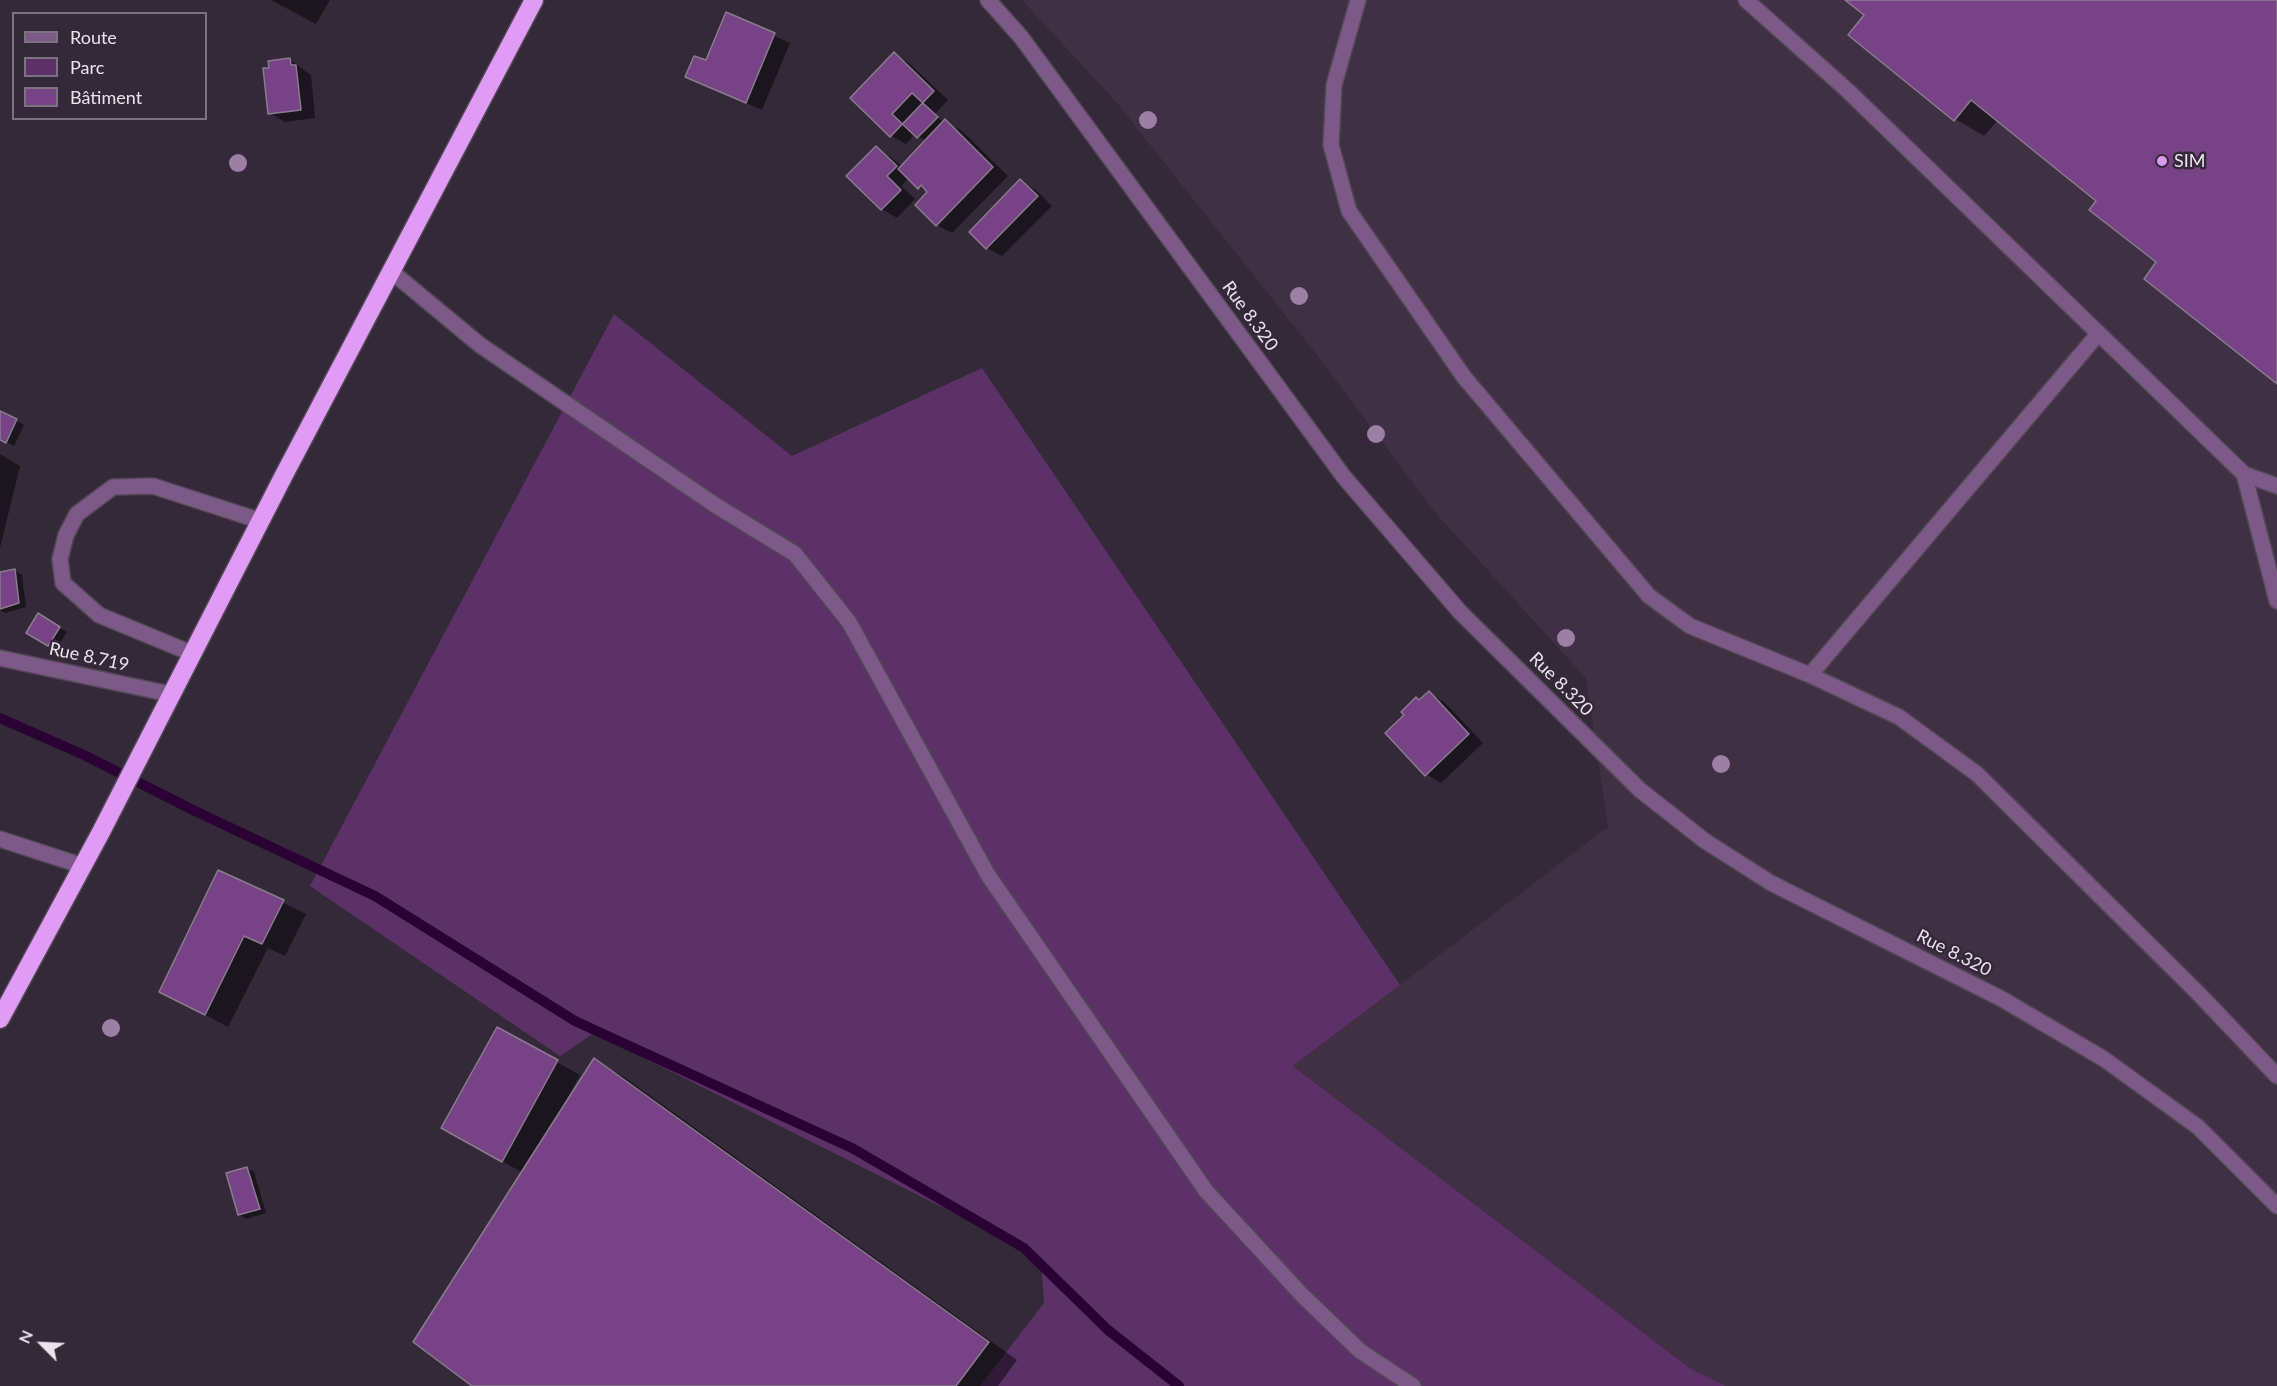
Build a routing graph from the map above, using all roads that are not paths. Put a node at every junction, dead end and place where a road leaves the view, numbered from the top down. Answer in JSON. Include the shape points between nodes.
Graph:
{"nodes":[{"id":1,"x":988,"y":0,"type":"edge"},
{"id":2,"x":1358,"y":0,"type":"edge"},
{"id":3,"x":1746,"y":0,"type":"edge"},
{"id":4,"x":528,"y":3,"type":"edge"},
{"id":5,"x":392,"y":272,"type":"junction"},
{"id":6,"x":2098,"y":334,"type":"junction"},
{"id":7,"x":2244,"y":474,"type":"junction"},
{"id":8,"x":2277,"y":486,"type":"edge"},
{"id":9,"x":261,"y":521,"type":"junction"},
{"id":10,"x":2277,"y":602,"type":"edge"},
{"id":11,"x":192,"y":653,"type":"junction"},
{"id":12,"x":0,"y":658,"type":"edge"},
{"id":13,"x":1810,"y":675,"type":"junction"},
{"id":14,"x":170,"y":694,"type":"junction"},
{"id":15,"x":0,"y":839,"type":"edge"},
{"id":16,"x":82,"y":866,"type":"junction"},
{"id":17,"x":0,"y":1019,"type":"edge"},
{"id":18,"x":2277,"y":1076,"type":"edge"},
{"id":19,"x":2277,"y":1206,"type":"edge"},
{"id":20,"x":1413,"y":1386,"type":"edge"}],
"edges":[{"from":1,"to":19,"type":"street","name":"Rue 8.320","via":[[1021,37],[1344,477],[1460,612],[1640,790],[1705,841],[1771,883],[2002,999],[2104,1059],[2198,1127]]},
{"from":2,"to":13,"type":"street","via":[[1334,85],[1331,146],[1349,211],[1464,377],[1649,596],[1690,626]]},
{"from":3,"to":6,"type":"street","via":[[1847,90]]},
{"from":4,"to":5,"type":"highway"},
{"from":5,"to":9,"type":"highway"},
{"from":5,"to":20,"type":"street","via":[[480,345],[715,505],[795,554],[849,622],[988,875],[1206,1191],[1360,1351]]},
{"from":6,"to":7,"type":"street"},
{"from":6,"to":13,"type":"street"},
{"from":7,"to":8,"type":"street"},
{"from":7,"to":10,"type":"street"},
{"from":9,"to":11,"type":"highway"},
{"from":9,"to":11,"type":"street","via":[[153,486],[113,487],[77,514],[66,535],[60,559],[63,583],[99,615]]},
{"from":11,"to":14,"type":"highway"},
{"from":12,"to":14,"type":"street","name":"Rue 8.719"},
{"from":13,"to":18,"type":"street","via":[[1899,717],[1977,774]]},
{"from":14,"to":16,"type":"highway"},
{"from":15,"to":16,"type":"street"},
{"from":16,"to":17,"type":"highway"}]}
